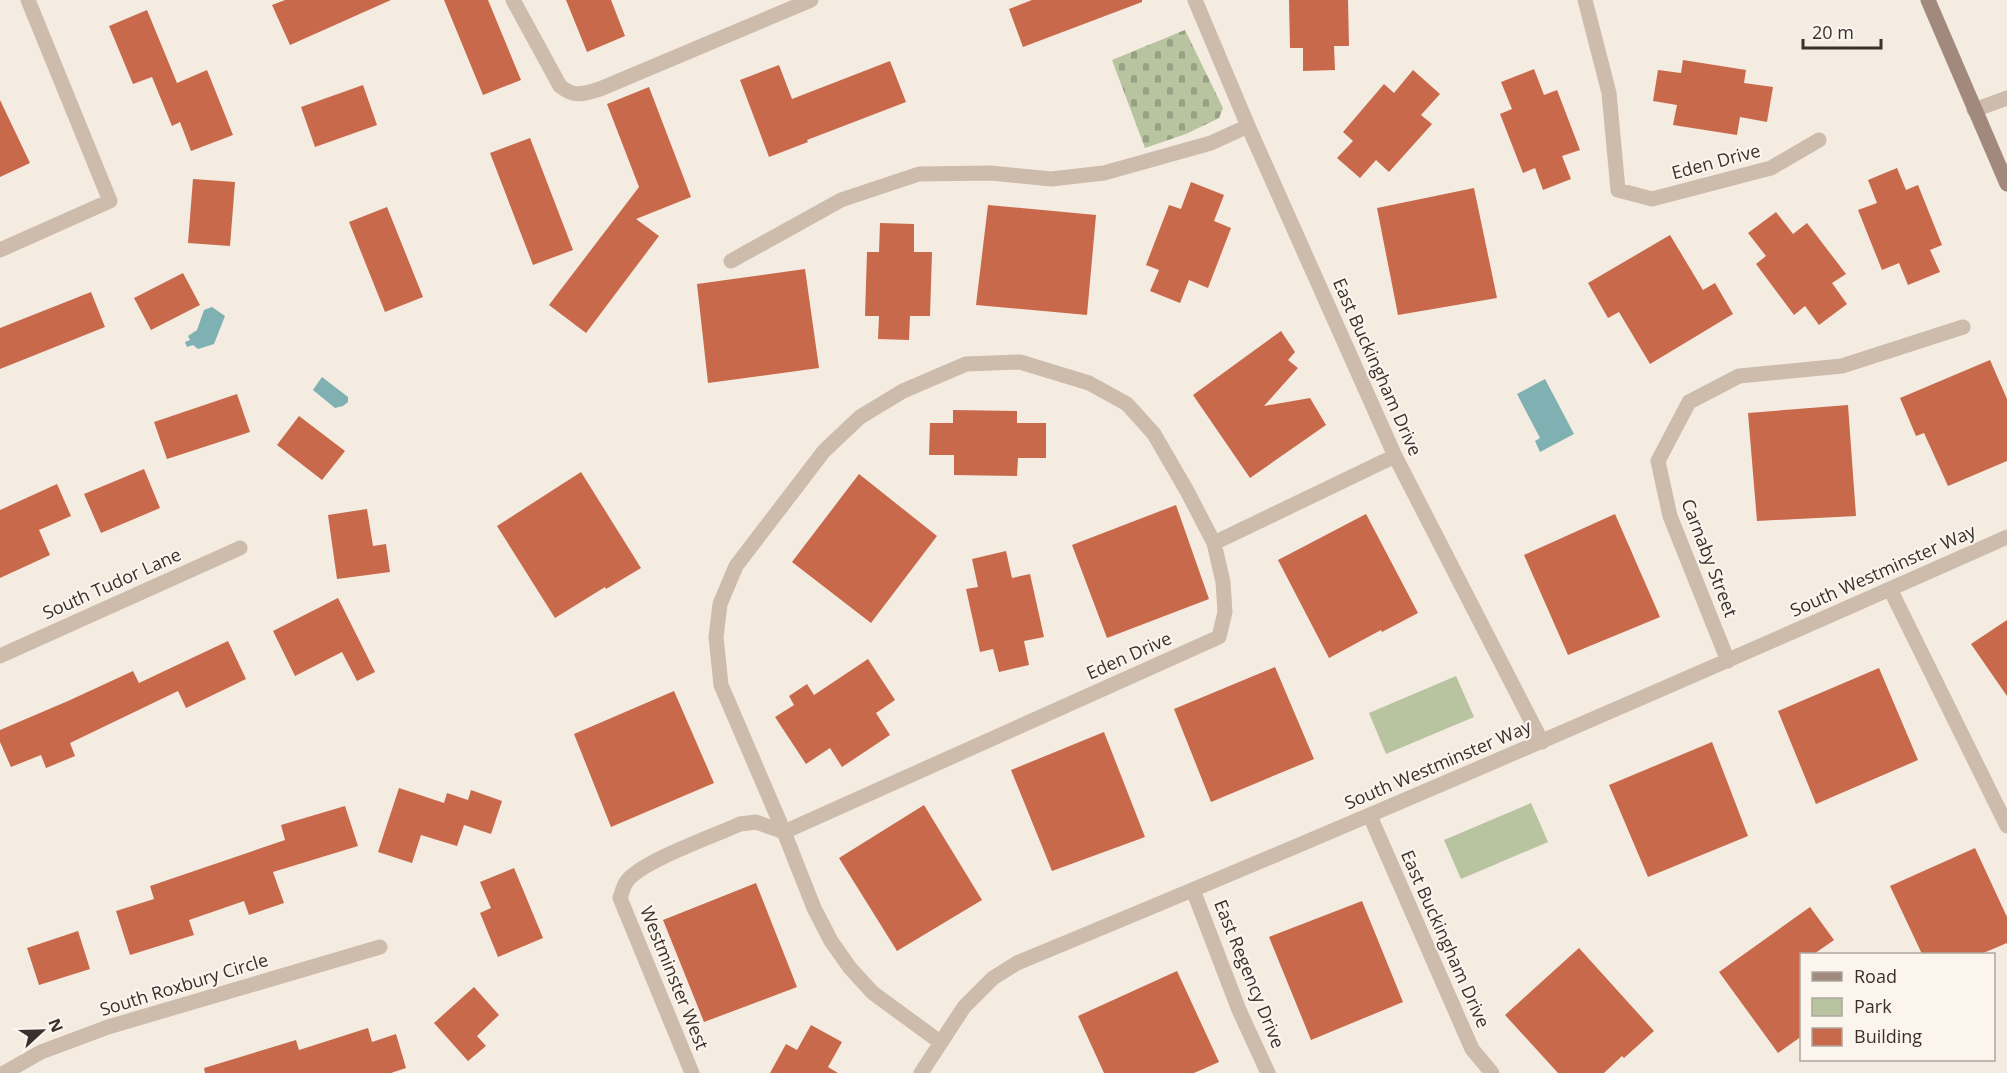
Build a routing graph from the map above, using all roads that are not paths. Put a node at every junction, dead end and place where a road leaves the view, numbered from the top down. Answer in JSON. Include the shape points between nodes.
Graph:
{"nodes":[{"id":1,"x":28,"y":0,"type":"edge"},
{"id":2,"x":513,"y":0,"type":"edge"},
{"id":3,"x":811,"y":0,"type":"edge"},
{"id":4,"x":1195,"y":0,"type":"edge"},
{"id":5,"x":1585,"y":0,"type":"edge"},
{"id":6,"x":1928,"y":0,"type":"edge"},
{"id":7,"x":2007,"y":98,"type":"edge"},
{"id":8,"x":1974,"y":110,"type":"junction"},
{"id":9,"x":1248,"y":126,"type":"junction"},
{"id":10,"x":1819,"y":140,"type":"dead end"},
{"id":11,"x":2007,"y":184,"type":"edge"},
{"id":12,"x":0,"y":250,"type":"edge"},
{"id":13,"x":731,"y":261,"type":"dead end"},
{"id":14,"x":1963,"y":327,"type":"dead end"},
{"id":15,"x":1395,"y":456,"type":"junction"},
{"id":16,"x":2007,"y":537,"type":"edge"},
{"id":17,"x":1214,"y":543,"type":"junction"},
{"id":18,"x":240,"y":548,"type":"dead end"},
{"id":19,"x":1890,"y":589,"type":"junction"},
{"id":20,"x":0,"y":656,"type":"edge"},
{"id":21,"x":1728,"y":661,"type":"junction"},
{"id":22,"x":1542,"y":742,"type":"junction"},
{"id":23,"x":1370,"y":816,"type":"junction"},
{"id":24,"x":2007,"y":826,"type":"edge"},
{"id":25,"x":784,"y":832,"type":"junction"},
{"id":26,"x":1193,"y":890,"type":"junction"},
{"id":27,"x":380,"y":947,"type":"dead end"},
{"id":28,"x":940,"y":1042,"type":"junction"},
{"id":29,"x":4,"y":1073,"type":"edge"},
{"id":30,"x":692,"y":1073,"type":"edge"},
{"id":31,"x":921,"y":1073,"type":"edge"},
{"id":32,"x":1268,"y":1073,"type":"edge"},
{"id":33,"x":1492,"y":1073,"type":"edge"}],
"edges":[{"from":1,"to":12,"type":"street","via":[[110,201]]},
{"from":2,"to":3,"type":"street","via":[[561,86],[570,94],[581,94]]},
{"from":4,"to":9,"type":"street","name":"East Buckingham Drive"},
{"from":5,"to":10,"type":"street","name":"Eden Drive","via":[[1609,93],[1618,190],[1653,199],[1771,168]]},
{"from":6,"to":8,"type":"main road"},
{"from":7,"to":8,"type":"street"},
{"from":8,"to":11,"type":"main road"},
{"from":9,"to":13,"type":"street","via":[[1211,143],[1104,173],[1051,179],[992,173],[919,174],[841,200]]},
{"from":9,"to":15,"type":"street","name":"East Buckingham Drive"},
{"from":14,"to":21,"type":"street","name":"Carnaby Street","via":[[1842,366],[1739,376],[1689,402],[1658,461],[1670,516]]},
{"from":15,"to":17,"type":"street"},
{"from":15,"to":22,"type":"street","name":"East Buckingham Drive"},
{"from":16,"to":19,"type":"street","name":"South Westminster Way"},
{"from":17,"to":25,"type":"street","name":"Eden Drive","via":[[1225,612],[1219,637]]},
{"from":17,"to":25,"type":"street","via":[[1154,434],[1128,404],[1089,383],[1020,362],[966,364],[903,391],[860,417],[824,452],[736,566],[720,604],[716,637],[721,685]]},
{"from":18,"to":20,"type":"street","name":"South Tudor Lane"},
{"from":19,"to":21,"type":"street","name":"South Westminster Way"},
{"from":19,"to":24,"type":"street"},
{"from":21,"to":22,"type":"street","name":"South Westminster Way"},
{"from":22,"to":23,"type":"street","name":"South Westminster Way"},
{"from":23,"to":26,"type":"street","name":"South Westminster Way"},
{"from":23,"to":33,"type":"street","name":"East Buckingham Drive","via":[[1472,1048]]},
{"from":25,"to":28,"type":"street","via":[[814,908],[850,968],[873,993]]},
{"from":25,"to":30,"type":"street","name":"Westminster West","via":[[756,822],[740,824],[651,863],[625,883],[620,898]]},
{"from":26,"to":28,"type":"street","name":"South Westminster Way","via":[[1017,963],[978,991]]},
{"from":26,"to":32,"type":"street","name":"East Regency Drive"},
{"from":27,"to":29,"type":"street","name":"South Roxbury Circle","via":[[108,1028],[40,1052]]},
{"from":28,"to":31,"type":"street","name":"South Westminster Way"}]}
